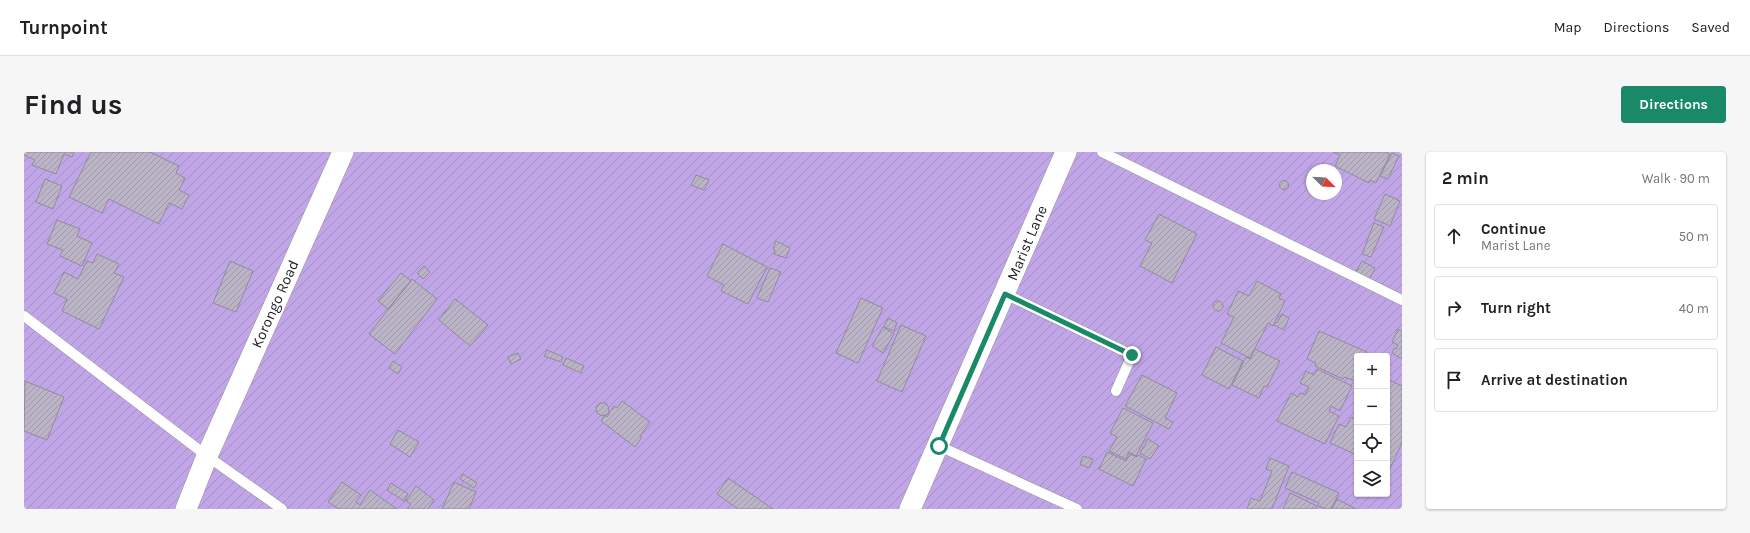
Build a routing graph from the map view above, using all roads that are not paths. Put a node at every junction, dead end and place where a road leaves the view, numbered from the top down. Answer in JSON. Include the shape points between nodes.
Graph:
{"nodes":[{"id":1,"x":344,"y":152,"type":"edge"},
{"id":2,"x":1066,"y":152,"type":"edge"},
{"id":3,"x":1102,"y":152,"type":"edge"},
{"id":4,"x":1005,"y":294,"type":"junction"},
{"id":5,"x":1402,"y":300,"type":"edge"},
{"id":6,"x":24,"y":316,"type":"edge"},
{"id":7,"x":1116,"y":391,"type":"dead end"},
{"id":8,"x":939,"y":446,"type":"junction"},
{"id":9,"x":207,"y":456,"type":"junction"},
{"id":10,"x":186,"y":509,"type":"edge"},
{"id":11,"x":282,"y":509,"type":"edge"},
{"id":12,"x":910,"y":509,"type":"edge"},
{"id":13,"x":1077,"y":509,"type":"edge"}],
"edges":[{"from":1,"to":9,"type":"street","name":"Korongo Road"},
{"from":2,"to":4,"type":"street","name":"Marist Lane"},
{"from":3,"to":5,"type":"lane"},
{"from":4,"to":7,"type":"lane","via":[[1132,355]]},
{"from":4,"to":8,"type":"street","name":"Marist Lane"},
{"from":6,"to":9,"type":"lane"},
{"from":8,"to":12,"type":"street","name":"Marist Lane"},
{"from":8,"to":13,"type":"lane"},
{"from":9,"to":10,"type":"street","name":"Korongo Road"},
{"from":9,"to":11,"type":"lane"}]}
